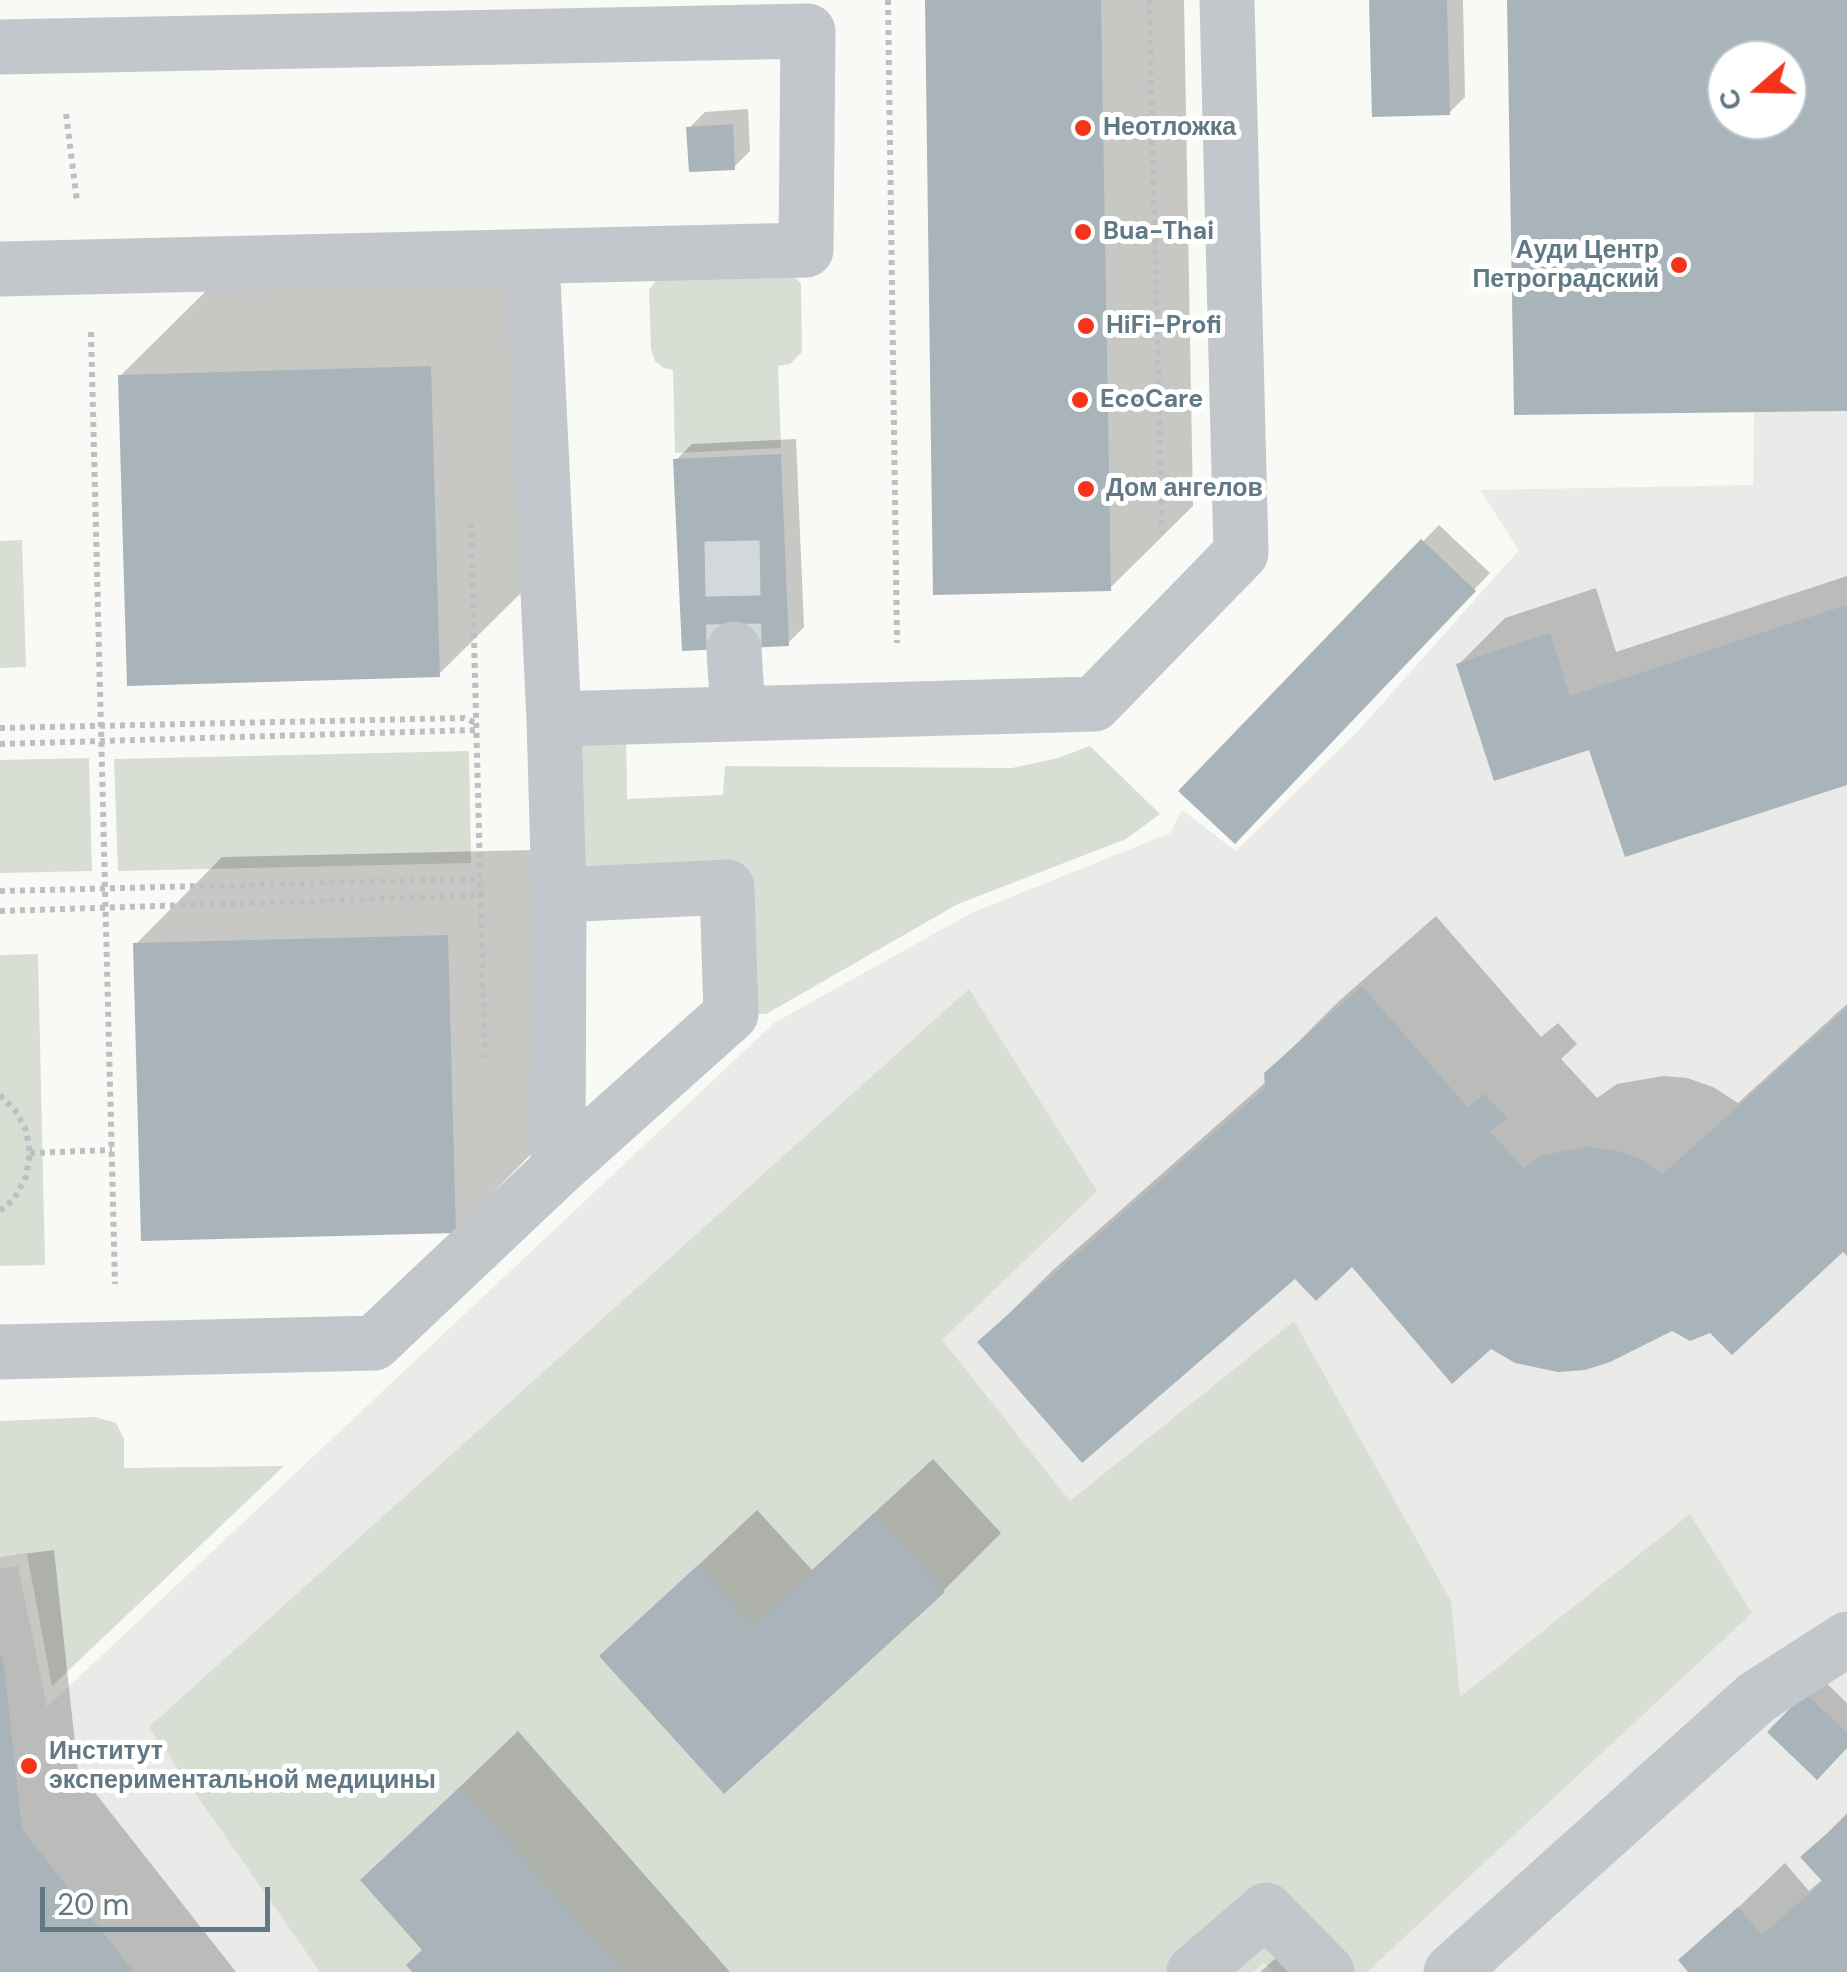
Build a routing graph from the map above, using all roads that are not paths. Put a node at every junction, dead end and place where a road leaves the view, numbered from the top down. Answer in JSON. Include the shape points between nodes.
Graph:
{"nodes":[{"id":1,"x":1227,"y":0,"type":"edge"},
{"id":2,"x":0,"y":47,"type":"edge"},
{"id":3,"x":532,"y":258,"type":"junction"},
{"id":4,"x":0,"y":269,"type":"edge"},
{"id":5,"x":734,"y":648,"type":"tunnel mouth"},
{"id":6,"x":738,"y":714,"type":"junction"},
{"id":7,"x":554,"y":719,"type":"junction"},
{"id":8,"x":559,"y":895,"type":"junction"},
{"id":9,"x":558,"y":1170,"type":"junction"},
{"id":10,"x":0,"y":1352,"type":"edge"},
{"id":11,"x":1847,"y":1639,"type":"edge"},
{"id":12,"x":1194,"y":1972,"type":"edge"},
{"id":13,"x":1326,"y":1972,"type":"edge"},
{"id":14,"x":1450,"y":1972,"type":"edge"}],
"edges":[{"from":1,"to":6,"type":"lane","via":[[1241,553],[1094,704]]},
{"from":2,"to":3,"type":"lane","via":[[808,31],[806,250]]},
{"from":3,"to":4,"type":"lane"},
{"from":3,"to":7,"type":"lane"},
{"from":5,"to":6,"type":"lane"},
{"from":6,"to":7,"type":"lane"},
{"from":7,"to":8,"type":"lane"},
{"from":8,"to":9,"type":"lane"},
{"from":8,"to":9,"type":"lane","via":[[727,887],[731,1014]]},
{"from":9,"to":10,"type":"lane","via":[[374,1343]]},
{"from":11,"to":14,"type":"lane","via":[[1757,1697]]},
{"from":12,"to":13,"type":"lane","via":[[1266,1910]]}]}
